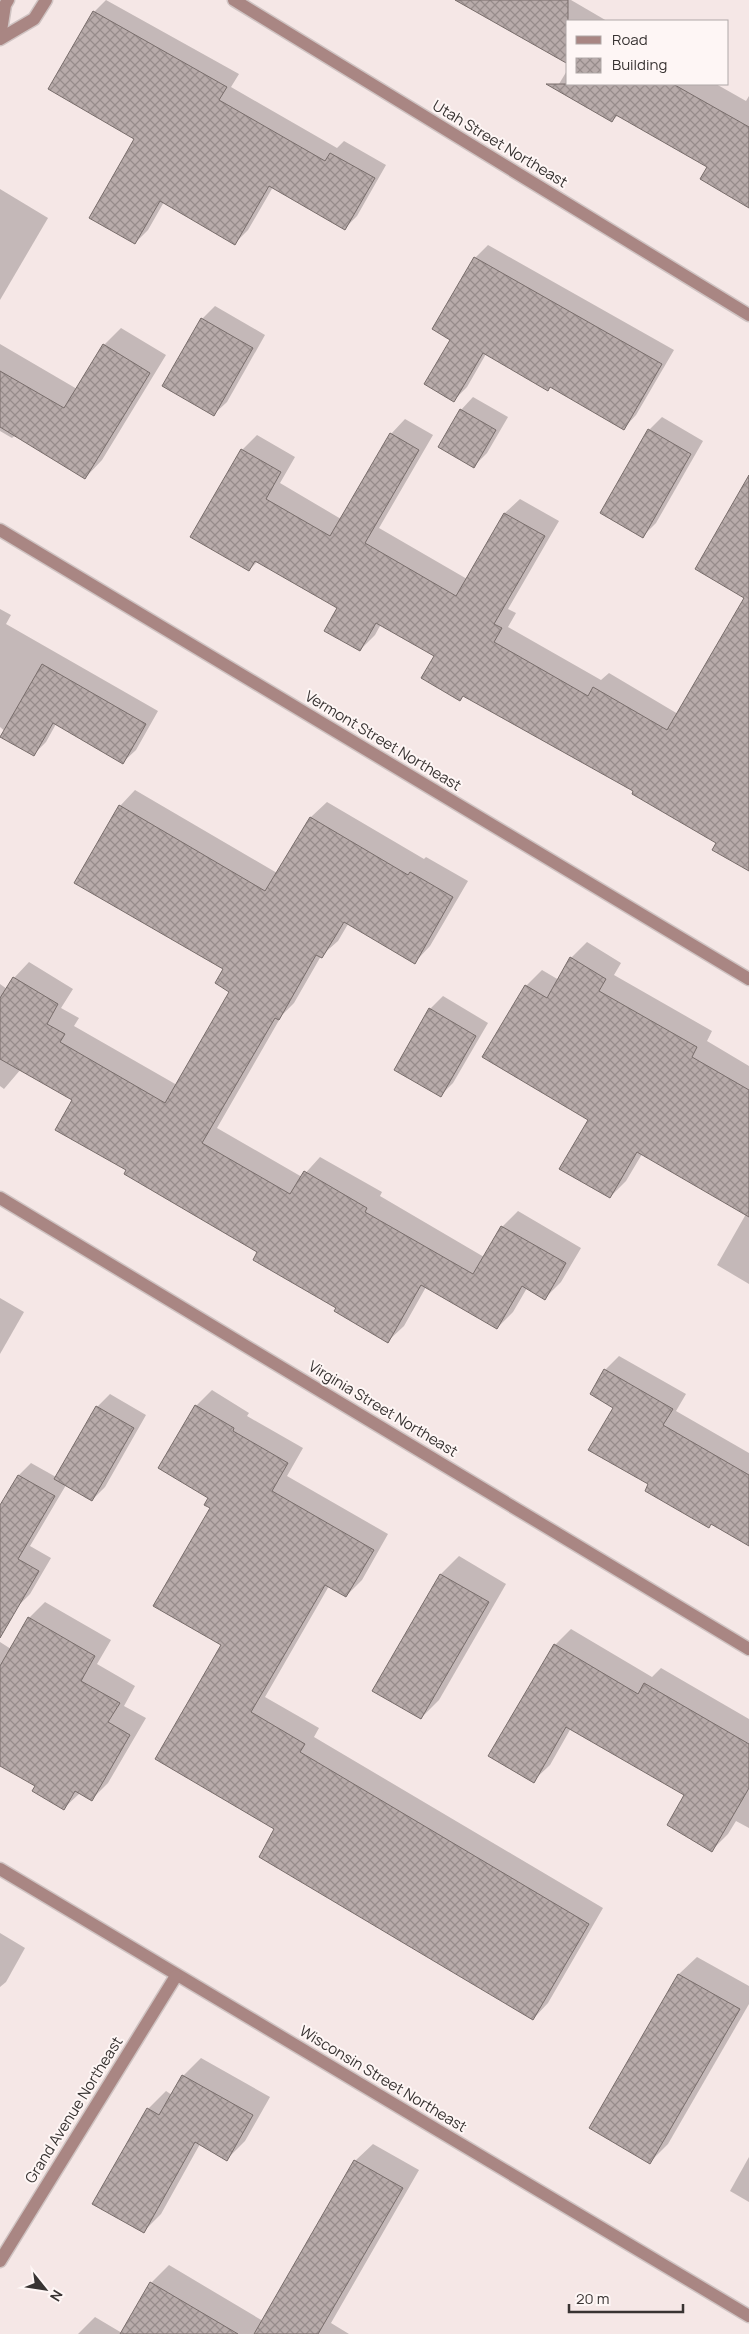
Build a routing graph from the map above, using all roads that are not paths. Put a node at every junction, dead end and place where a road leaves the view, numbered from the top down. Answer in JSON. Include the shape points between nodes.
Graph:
{"nodes":[{"id":1,"x":8,"y":0,"type":"edge"},
{"id":2,"x":46,"y":0,"type":"edge"},
{"id":3,"x":234,"y":0,"type":"edge"},
{"id":4,"x":0,"y":38,"type":"edge"},
{"id":5,"x":749,"y":315,"type":"edge"},
{"id":6,"x":0,"y":530,"type":"edge"},
{"id":7,"x":749,"y":979,"type":"edge"},
{"id":8,"x":0,"y":1198,"type":"edge"},
{"id":9,"x":749,"y":1649,"type":"edge"},
{"id":10,"x":0,"y":1869,"type":"edge"},
{"id":11,"x":176,"y":1976,"type":"junction"},
{"id":12,"x":0,"y":2261,"type":"edge"},
{"id":13,"x":749,"y":2316,"type":"edge"}],
"edges":[{"from":1,"to":4,"type":"street"},
{"from":2,"to":4,"type":"street","via":[[34,19]]},
{"from":3,"to":5,"type":"street","name":"Utah Street Northeast"},
{"from":6,"to":7,"type":"street","name":"Vermont Street Northeast"},
{"from":8,"to":9,"type":"street","name":"Virginia Street Northeast"},
{"from":10,"to":11,"type":"street","name":"Wisconsin Street Northeast"},
{"from":11,"to":12,"type":"street","name":"Grand Avenue Northeast"},
{"from":11,"to":13,"type":"street","name":"Wisconsin Street Northeast"}]}
